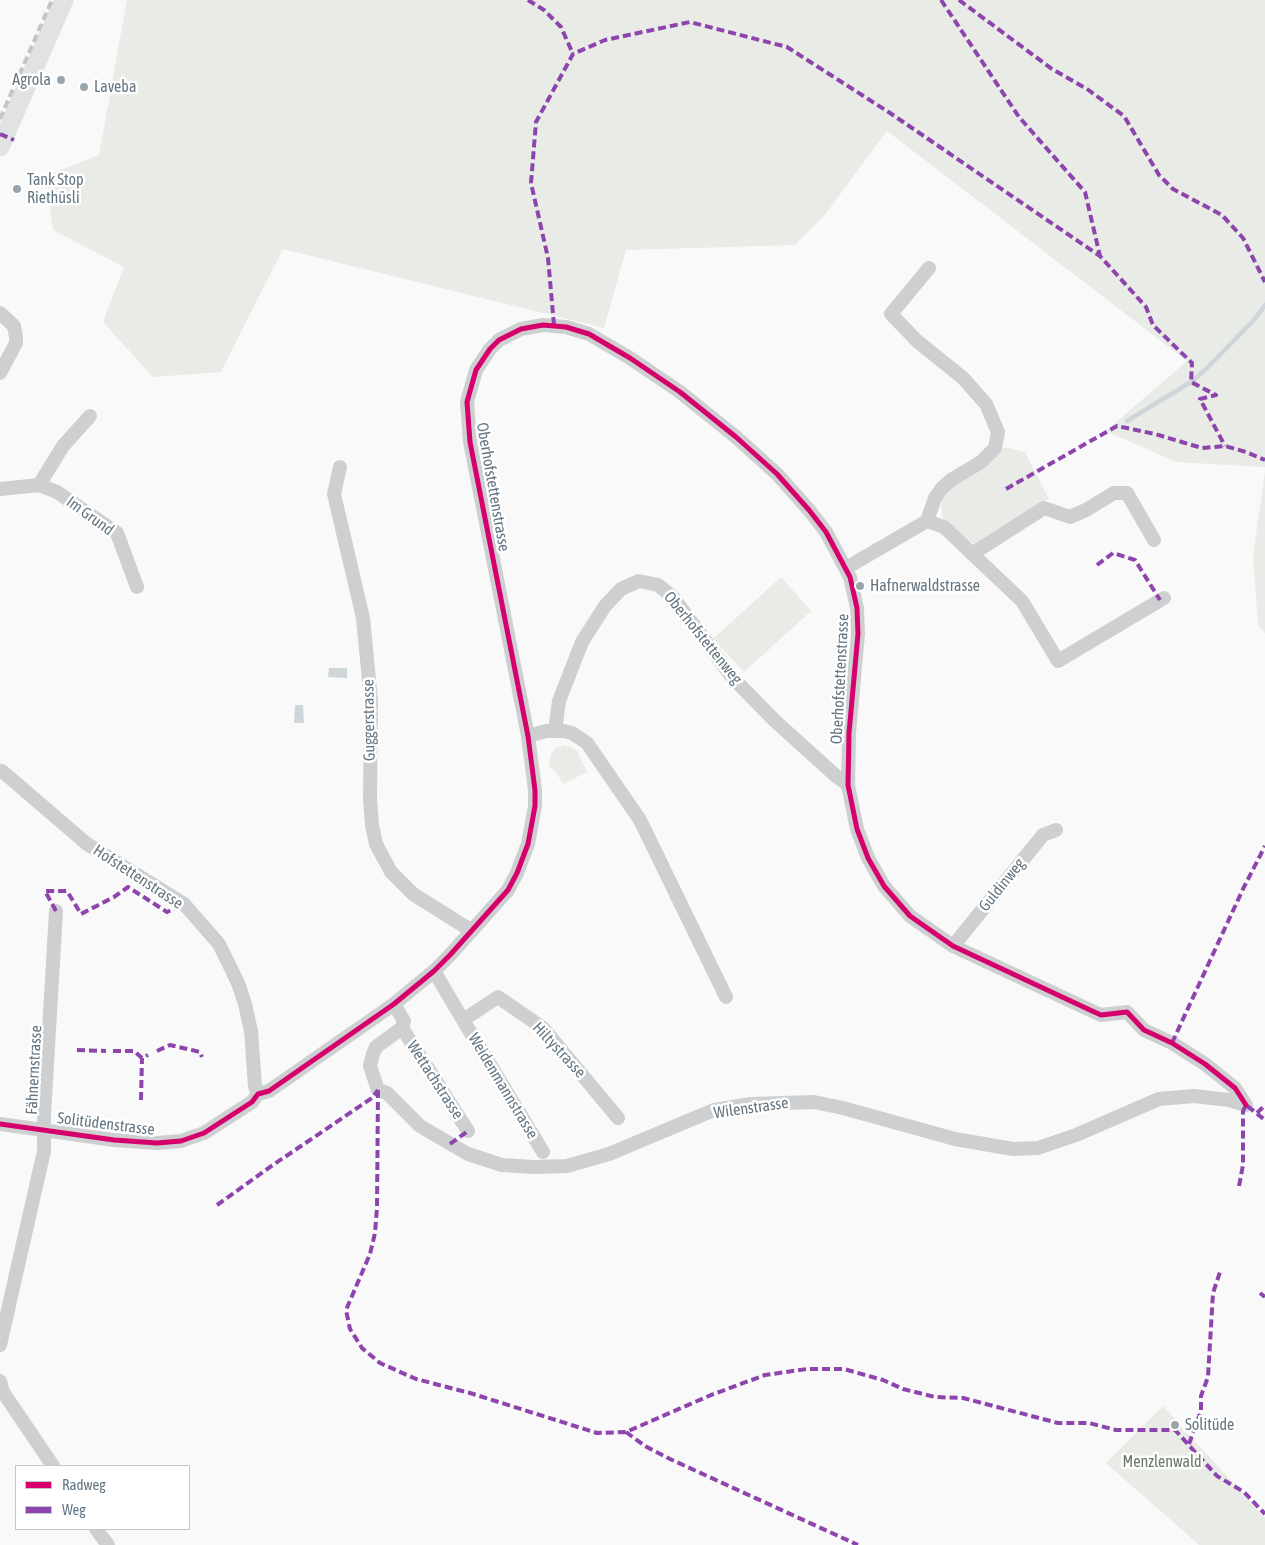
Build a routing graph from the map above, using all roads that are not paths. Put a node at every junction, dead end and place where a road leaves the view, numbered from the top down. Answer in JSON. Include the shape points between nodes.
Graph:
{"nodes":[{"id":1,"x":64,"y":0,"type":"edge"},
{"id":2,"x":0,"y":147,"type":"edge"},
{"id":3,"x":929,"y":268,"type":"dead end"},
{"id":4,"x":0,"y":313,"type":"edge"},
{"id":5,"x":0,"y":373,"type":"edge"},
{"id":6,"x":90,"y":416,"type":"dead end"},
{"id":7,"x":340,"y":467,"type":"dead end"},
{"id":8,"x":39,"y":485,"type":"junction"},
{"id":9,"x":0,"y":489,"type":"edge"},
{"id":10,"x":927,"y":521,"type":"junction"},
{"id":11,"x":1154,"y":540,"type":"dead end"},
{"id":12,"x":972,"y":554,"type":"junction"},
{"id":13,"x":846,"y":568,"type":"junction"},
{"id":14,"x":137,"y":587,"type":"dead end"},
{"id":15,"x":1164,"y":598,"type":"dead end"},
{"id":16,"x":555,"y":730,"type":"junction"},
{"id":17,"x":528,"y":736,"type":"junction"},
{"id":18,"x":2,"y":771,"type":"dead end"},
{"id":19,"x":848,"y":785,"type":"junction"},
{"id":20,"x":1056,"y":830,"type":"dead end"},
{"id":21,"x":56,"y":911,"type":"dead end"},
{"id":22,"x":472,"y":931,"type":"junction"},
{"id":23,"x":953,"y":946,"type":"junction"},
{"id":24,"x":434,"y":971,"type":"junction"},
{"id":25,"x":726,"y":997,"type":"dead end"},
{"id":26,"x":394,"y":1004,"type":"junction"},
{"id":27,"x":463,"y":1020,"type":"junction"},
{"id":28,"x":402,"y":1028,"type":"junction"},
{"id":29,"x":356,"y":1031,"type":"joint"},
{"id":30,"x":258,"y":1094,"type":"junction"},
{"id":31,"x":1246,"y":1105,"type":"joint"},
{"id":32,"x":618,"y":1118,"type":"dead end"},
{"id":33,"x":0,"y":1124,"type":"edge"},
{"id":34,"x":44,"y":1129,"type":"junction"},
{"id":35,"x":468,"y":1131,"type":"dead end"},
{"id":36,"x":543,"y":1152,"type":"dead end"},
{"id":37,"x":0,"y":1345,"type":"edge"},
{"id":38,"x":0,"y":1381,"type":"edge"},
{"id":39,"x":52,"y":1465,"type":"edge"},
{"id":40,"x":97,"y":1530,"type":"edge"},
{"id":41,"x":108,"y":1545,"type":"edge"}],
"edges":[{"from":1,"to":2,"type":"main road"},
{"from":3,"to":10,"type":"street","via":[[891,314],[917,342],[963,378],[986,404],[998,432],[995,448],[981,462],[942,488]]},
{"from":4,"to":5,"type":"street","via":[[14,326],[16,343]]},
{"from":6,"to":8,"type":"street","via":[[63,446]]},
{"from":7,"to":22,"type":"street","name":"Guggerstrasse","via":[[334,494],[363,618],[371,701],[370,799],[376,844],[391,872],[413,894]]},
{"from":8,"to":9,"type":"street"},
{"from":8,"to":14,"type":"street","name":"Im Grund","via":[[57,492],[117,533]]},
{"from":10,"to":12,"type":"street","via":[[944,526]]},
{"from":10,"to":13,"type":"street"},
{"from":11,"to":12,"type":"street","via":[[1127,493],[1114,493],[1070,518],[1044,508]]},
{"from":12,"to":15,"type":"street","via":[[1022,601],[1058,661]]},
{"from":13,"to":17,"type":"street","name":"Oberhofstettenstrasse","via":[[826,532],[777,474],[736,437],[630,358],[589,334],[566,327],[544,325],[510,334],[490,349],[476,370],[468,392],[467,413]]},
{"from":13,"to":19,"type":"street","name":"Oberhofstettenstrasse","via":[[857,608],[858,634]]},
{"from":16,"to":17,"type":"street"},
{"from":16,"to":19,"type":"street","name":"Oberhofstettenweg","via":[[559,701],[582,642],[605,606],[621,589],[639,581],[658,585],[673,597],[732,677],[774,720]]},
{"from":16,"to":25,"type":"street","via":[[587,742],[640,820]]},
{"from":17,"to":22,"type":"street","name":"Oberhofstettenstrasse","via":[[536,790],[525,852],[508,890]]},
{"from":18,"to":30,"type":"street","name":"Hofstettenstrasse","via":[[87,844],[184,904],[219,944],[245,1004],[251,1031],[254,1086]]},
{"from":19,"to":23,"type":"street","name":"Oberhofstettenstrasse","via":[[857,829],[884,886],[910,916]]},
{"from":20,"to":23,"type":"street","name":"Guldinweg","via":[[1043,835]]},
{"from":21,"to":34,"type":"street","name":"Fähnernstrasse"},
{"from":22,"to":24,"type":"street","name":"Oberhofstettenstrasse"},
{"from":23,"to":31,"type":"street","name":"Oberhofstettenstrasse","via":[[1101,1015],[1127,1012],[1144,1030],[1206,1064],[1235,1088]]},
{"from":24,"to":26,"type":"street","name":"Oberhofstettenstrasse"},
{"from":24,"to":27,"type":"street"},
{"from":26,"to":28,"type":"street","via":[[404,1021]]},
{"from":26,"to":29,"type":"street","name":"Oberhofstettenstrasse"},
{"from":27,"to":32,"type":"street","name":"Hiltystrasse","via":[[498,998],[543,1028]]},
{"from":27,"to":36,"type":"street","name":"Weidenmannstrasse"},
{"from":28,"to":31,"type":"street","name":"Wilenstrasse","via":[[376,1047],[372,1054],[370,1066],[378,1090],[387,1093],[420,1126],[468,1154],[502,1165],[567,1166],[609,1154],[714,1110],[751,1104],[814,1102],[955,1139],[1013,1149],[1038,1148],[1076,1135],[1159,1099],[1194,1096]]},
{"from":28,"to":35,"type":"street","name":"Wettachstrasse"},
{"from":29,"to":30,"type":"street","name":"Solitüdenstrasse","via":[[270,1091]]},
{"from":30,"to":34,"type":"street","name":"Solitüdenstrasse","via":[[252,1102],[215,1127],[181,1141],[114,1140]]},
{"from":33,"to":34,"type":"street","name":"Solitüdenstrasse"},
{"from":34,"to":37,"type":"street","name":"Fähnernstrasse","via":[[44,1151]]},
{"from":38,"to":39,"type":"street","via":[[3,1392]]},
{"from":40,"to":41,"type":"street"}]}
